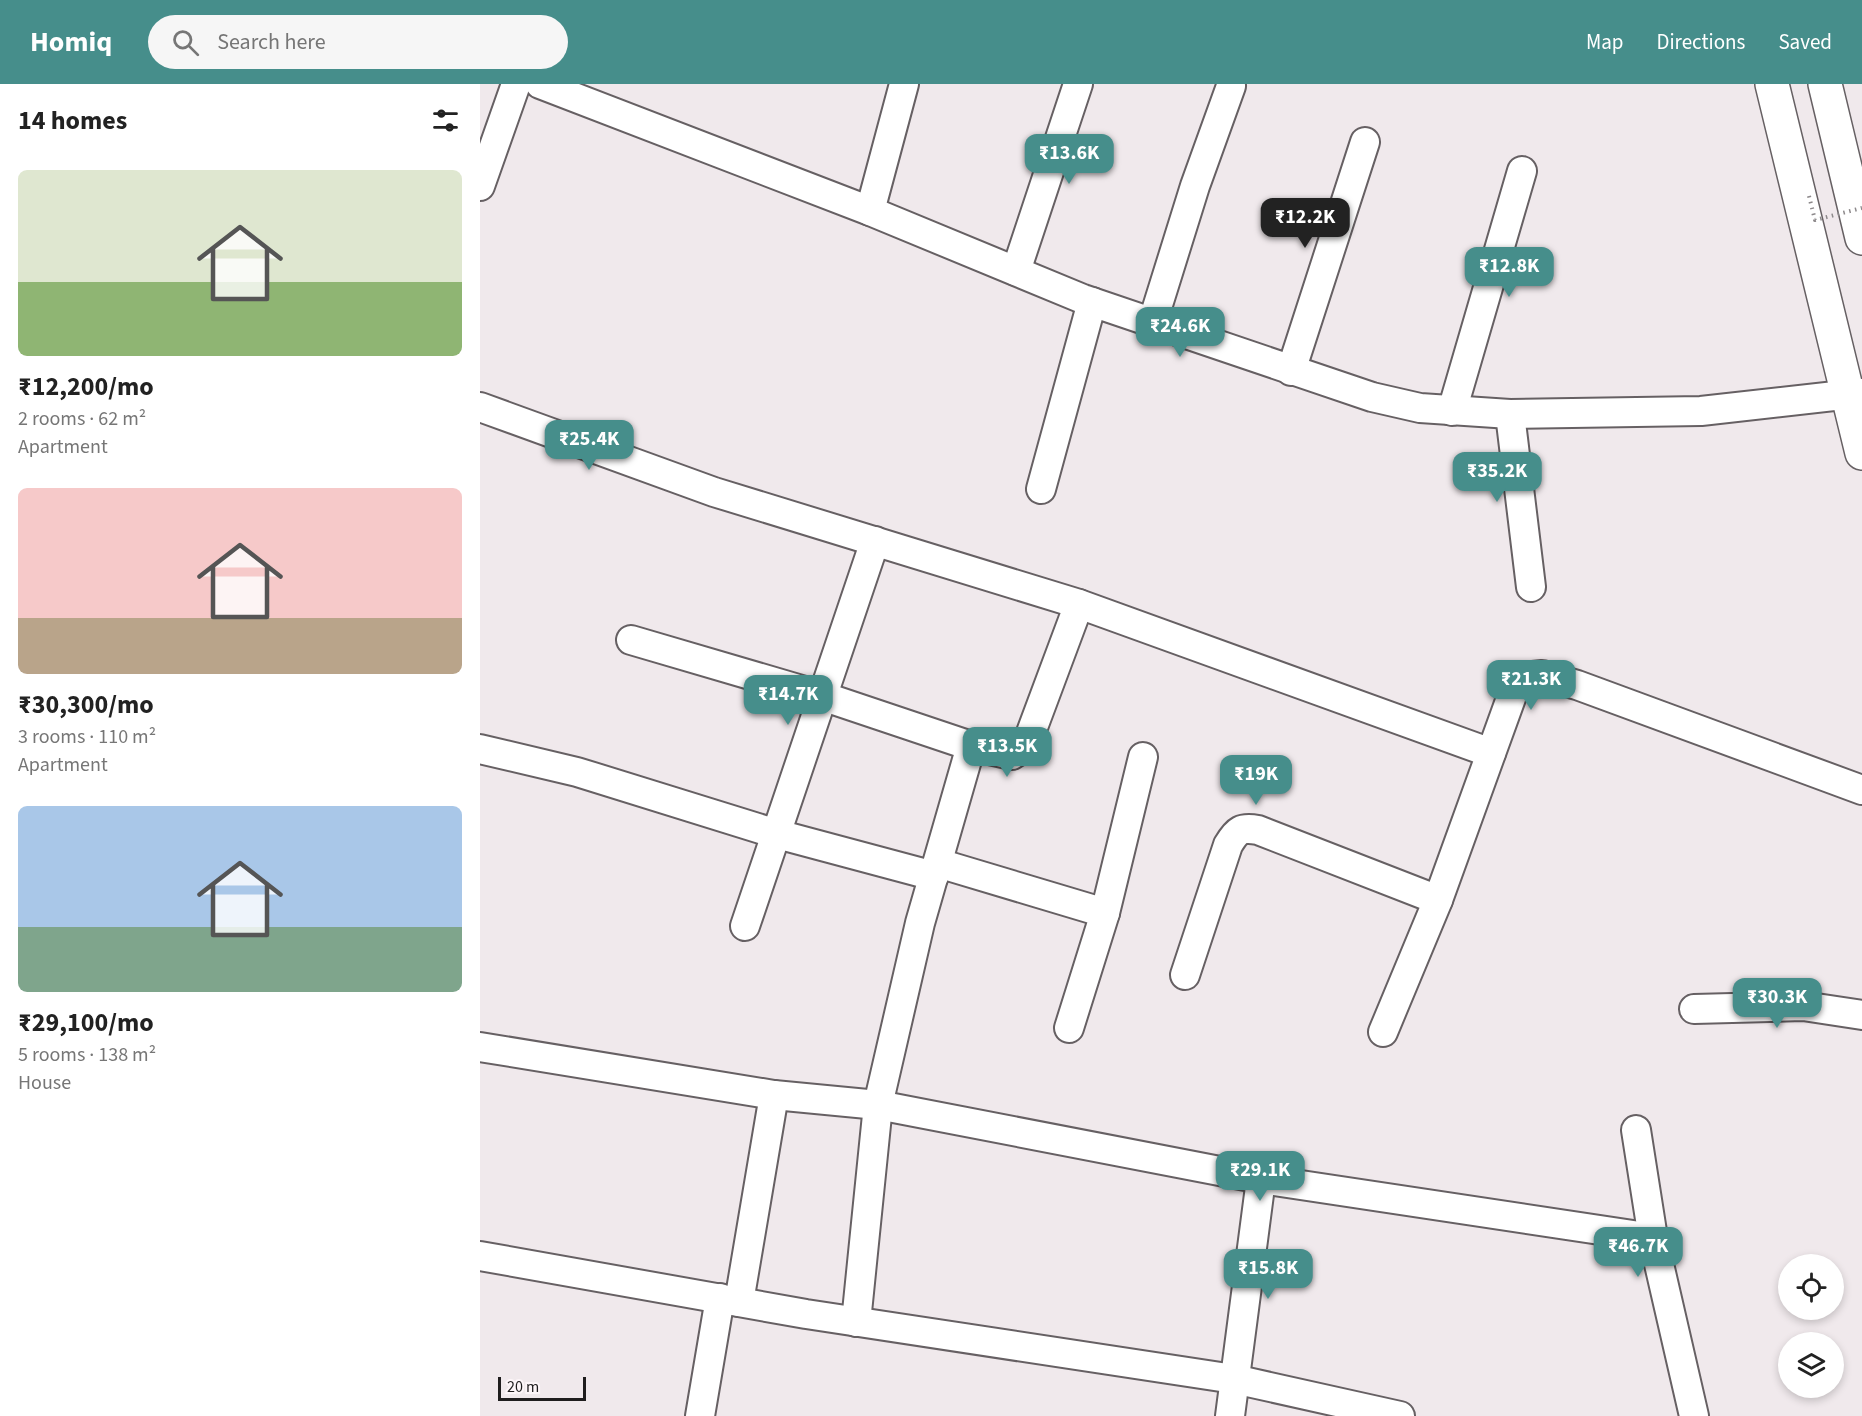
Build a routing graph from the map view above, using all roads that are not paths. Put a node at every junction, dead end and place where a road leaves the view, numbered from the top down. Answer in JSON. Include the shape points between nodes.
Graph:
{"nodes":[{"id":1,"x":516,"y":84,"type":"edge"},
{"id":2,"x":540,"y":84,"type":"edge"},
{"id":3,"x":904,"y":84,"type":"edge"},
{"id":4,"x":1078,"y":84,"type":"edge"},
{"id":5,"x":1772,"y":84,"type":"edge"},
{"id":6,"x":1825,"y":84,"type":"edge"},
{"id":7,"x":1231,"y":86,"type":"dead end"},
{"id":8,"x":581,"y":92,"type":"edge"},
{"id":9,"x":1365,"y":142,"type":"dead end"},
{"id":10,"x":1522,"y":171,"type":"dead end"},
{"id":11,"x":480,"y":186,"type":"edge"},
{"id":12,"x":870,"y":211,"type":"junction"},
{"id":13,"x":1862,"y":238,"type":"edge"},
{"id":14,"x":1016,"y":271,"type":"junction"},
{"id":15,"x":1092,"y":302,"type":"junction"},
{"id":16,"x":1152,"y":324,"type":"junction"},
{"id":17,"x":1290,"y":371,"type":"junction"},
{"id":18,"x":1855,"y":393,"type":"edge"},
{"id":19,"x":480,"y":406,"type":"edge"},
{"id":20,"x":1452,"y":411,"type":"junction"},
{"id":21,"x":1510,"y":414,"type":"junction"},
{"id":22,"x":1862,"y":453,"type":"edge"},
{"id":23,"x":1041,"y":489,"type":"dead end"},
{"id":24,"x":875,"y":541,"type":"junction"},
{"id":25,"x":1531,"y":587,"type":"dead end"},
{"id":26,"x":1079,"y":604,"type":"junction"},
{"id":27,"x":632,"y":640,"type":"dead end"},
{"id":28,"x":822,"y":696,"type":"junction"},
{"id":29,"x":971,"y":746,"type":"junction"},
{"id":30,"x":480,"y":749,"type":"edge"},
{"id":31,"x":1491,"y":753,"type":"junction"},
{"id":32,"x":1143,"y":757,"type":"dead end"},
{"id":33,"x":1862,"y":790,"type":"edge"},
{"id":34,"x":777,"y":834,"type":"junction"},
{"id":35,"x":936,"y":869,"type":"junction"},
{"id":36,"x":1438,"y":900,"type":"junction"},
{"id":37,"x":1105,"y":913,"type":"junction"},
{"id":38,"x":745,"y":926,"type":"dead end"},
{"id":39,"x":1185,"y":975,"type":"dead end"},
{"id":40,"x":1694,"y":1010,"type":"dead end"},
{"id":41,"x":1862,"y":1015,"type":"edge"},
{"id":42,"x":1069,"y":1028,"type":"dead end"},
{"id":43,"x":1383,"y":1032,"type":"dead end"},
{"id":44,"x":480,"y":1047,"type":"edge"},
{"id":45,"x":774,"y":1095,"type":"junction"},
{"id":46,"x":878,"y":1105,"type":"junction"},
{"id":47,"x":1636,"y":1130,"type":"dead end"},
{"id":48,"x":1261,"y":1179,"type":"junction"},
{"id":49,"x":1653,"y":1238,"type":"junction"},
{"id":50,"x":480,"y":1256,"type":"edge"},
{"id":51,"x":729,"y":1300,"type":"junction"},
{"id":52,"x":856,"y":1322,"type":"junction"},
{"id":53,"x":1234,"y":1379,"type":"junction"},
{"id":54,"x":700,"y":1416,"type":"edge"},
{"id":55,"x":1230,"y":1416,"type":"edge"},
{"id":56,"x":1400,"y":1416,"type":"edge"},
{"id":57,"x":1694,"y":1416,"type":"edge"}],
"edges":[{"from":1,"to":11,"type":"street"},
{"from":2,"to":8,"type":"street"},
{"from":3,"to":12,"type":"street"},
{"from":4,"to":14,"type":"street"},
{"from":5,"to":18,"type":"main road"},
{"from":6,"to":13,"type":"main road"},
{"from":7,"to":16,"type":"street"},
{"from":8,"to":12,"type":"street"},
{"from":9,"to":17,"type":"street"},
{"from":10,"to":20,"type":"street"},
{"from":12,"to":14,"type":"street"},
{"from":14,"to":15,"type":"street"},
{"from":15,"to":16,"type":"street"},
{"from":15,"to":23,"type":"street"},
{"from":16,"to":17,"type":"street"},
{"from":17,"to":20,"type":"street","via":[[1372,397]]},
{"from":18,"to":21,"type":"street","via":[[1701,411]]},
{"from":18,"to":22,"type":"main road"},
{"from":19,"to":24,"type":"street","via":[[714,492]]},
{"from":20,"to":21,"type":"street"},
{"from":21,"to":25,"type":"street"},
{"from":24,"to":26,"type":"street"},
{"from":24,"to":28,"type":"street"},
{"from":26,"to":29,"type":"street","via":[[1026,746],[1012,755]]},
{"from":26,"to":31,"type":"street"},
{"from":27,"to":28,"type":"street"},
{"from":28,"to":29,"type":"street"},
{"from":28,"to":34,"type":"street"},
{"from":29,"to":35,"type":"street"},
{"from":30,"to":34,"type":"street","via":[[577,772]]},
{"from":31,"to":33,"type":"street","via":[[1515,687],[1522,677],[1542,675]]},
{"from":31,"to":36,"type":"street"},
{"from":32,"to":37,"type":"street"},
{"from":34,"to":35,"type":"street"},
{"from":34,"to":38,"type":"street"},
{"from":35,"to":37,"type":"street"},
{"from":35,"to":46,"type":"street"},
{"from":36,"to":39,"type":"street","via":[[1244,828],[1236,832],[1228,845]]},
{"from":36,"to":43,"type":"street"},
{"from":37,"to":42,"type":"street"},
{"from":40,"to":41,"type":"street","via":[[1803,1006]]},
{"from":44,"to":45,"type":"street"},
{"from":45,"to":46,"type":"street"},
{"from":45,"to":51,"type":"street"},
{"from":46,"to":48,"type":"street"},
{"from":46,"to":52,"type":"street"},
{"from":47,"to":49,"type":"street"},
{"from":48,"to":49,"type":"street"},
{"from":48,"to":53,"type":"street"},
{"from":49,"to":57,"type":"street"},
{"from":50,"to":51,"type":"street"},
{"from":51,"to":52,"type":"street"},
{"from":51,"to":54,"type":"street"},
{"from":52,"to":53,"type":"street"},
{"from":53,"to":55,"type":"street"},
{"from":53,"to":56,"type":"street"}]}
